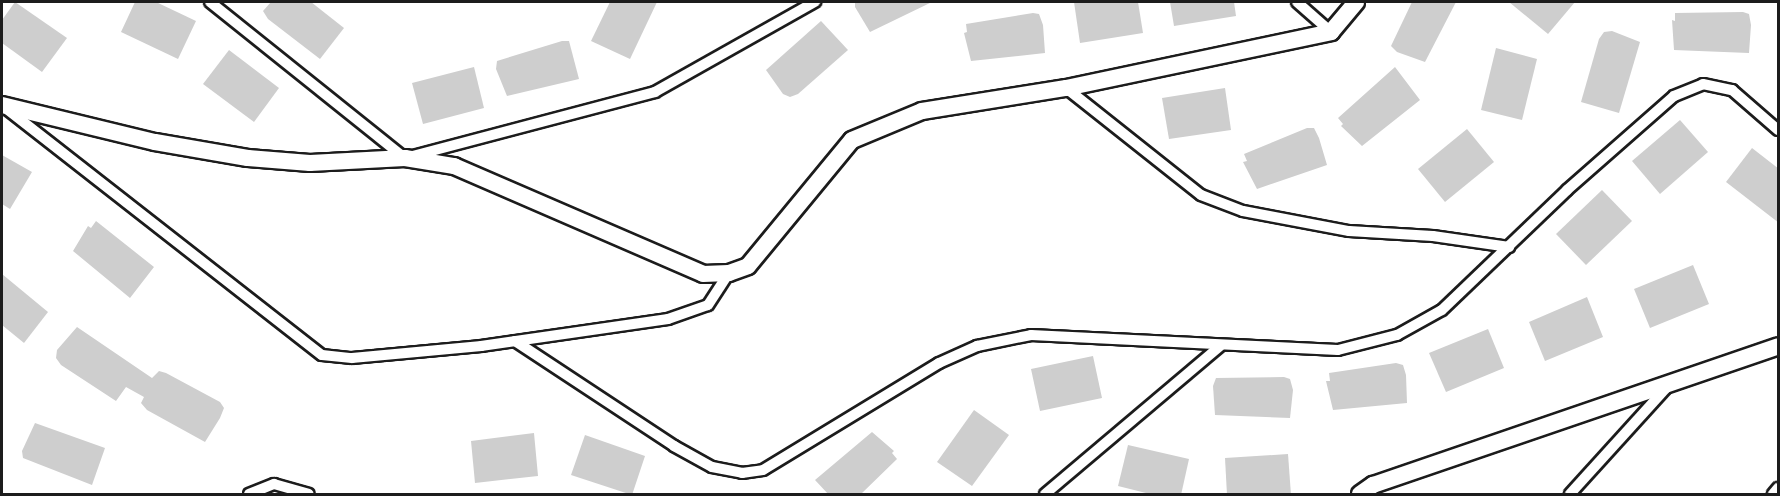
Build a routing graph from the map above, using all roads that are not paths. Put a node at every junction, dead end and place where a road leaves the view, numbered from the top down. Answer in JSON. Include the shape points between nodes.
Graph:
{"nodes":[{"id":1,"x":210,"y":2,"type":"edge"},
{"id":2,"x":815,"y":2,"type":"edge"},
{"id":3,"x":1297,"y":2,"type":"edge"},
{"id":4,"x":1356,"y":2,"type":"edge"},
{"id":5,"x":1331,"y":32,"type":"junction"},
{"id":6,"x":1066,"y":88,"type":"junction"},
{"id":7,"x":2,"y":106,"type":"edge"},
{"id":8,"x":1779,"y":130,"type":"edge"},
{"id":9,"x":405,"y":158,"type":"junction"},
{"id":10,"x":1509,"y":247,"type":"junction"},
{"id":11,"x":729,"y":273,"type":"junction"},
{"id":12,"x":515,"y":341,"type":"junction"},
{"id":13,"x":1220,"y":346,"type":"junction"},
{"id":14,"x":1779,"y":346,"type":"edge"},
{"id":15,"x":1667,"y":387,"type":"junction"},
{"id":16,"x":1779,"y":488,"type":"edge"},
{"id":17,"x":249,"y":495,"type":"edge"},
{"id":18,"x":309,"y":495,"type":"edge"},
{"id":19,"x":1045,"y":495,"type":"edge"},
{"id":20,"x":1360,"y":495,"type":"edge"},
{"id":21,"x":1570,"y":495,"type":"edge"},
{"id":22,"x":1773,"y":495,"type":"edge"}],
"edges":[{"from":1,"to":9,"type":"street"},
{"from":2,"to":9,"type":"street","via":[[655,92]]},
{"from":3,"to":5,"type":"street"},
{"from":4,"to":5,"type":"street"},
{"from":5,"to":6,"type":"street"},
{"from":6,"to":10,"type":"street","via":[[1201,195],[1243,211],[1349,231],[1433,236]]},
{"from":6,"to":11,"type":"street","via":[[922,111],[852,140],[748,266]]},
{"from":7,"to":9,"type":"street","via":[[155,142],[248,158],[310,163]]},
{"from":7,"to":12,"type":"street","via":[[322,355],[352,358]]},
{"from":8,"to":10,"type":"street","via":[[1732,90],[1703,84],[1674,96]]},
{"from":9,"to":11,"type":"street","via":[[454,166],[703,274]]},
{"from":10,"to":13,"type":"street","via":[[1442,310],[1397,335],[1338,350]]},
{"from":11,"to":12,"type":"street","via":[[708,305],[668,319]]},
{"from":12,"to":13,"type":"street","via":[[675,446],[712,467],[742,474],[763,470],[939,363],[977,345],[1031,335]]},
{"from":13,"to":19,"type":"street"},
{"from":14,"to":15,"type":"street"},
{"from":15,"to":20,"type":"street","via":[[1384,481]]},
{"from":15,"to":21,"type":"street"},
{"from":16,"to":22,"type":"street"},
{"from":17,"to":18,"type":"street","via":[[274,484]]}]}
